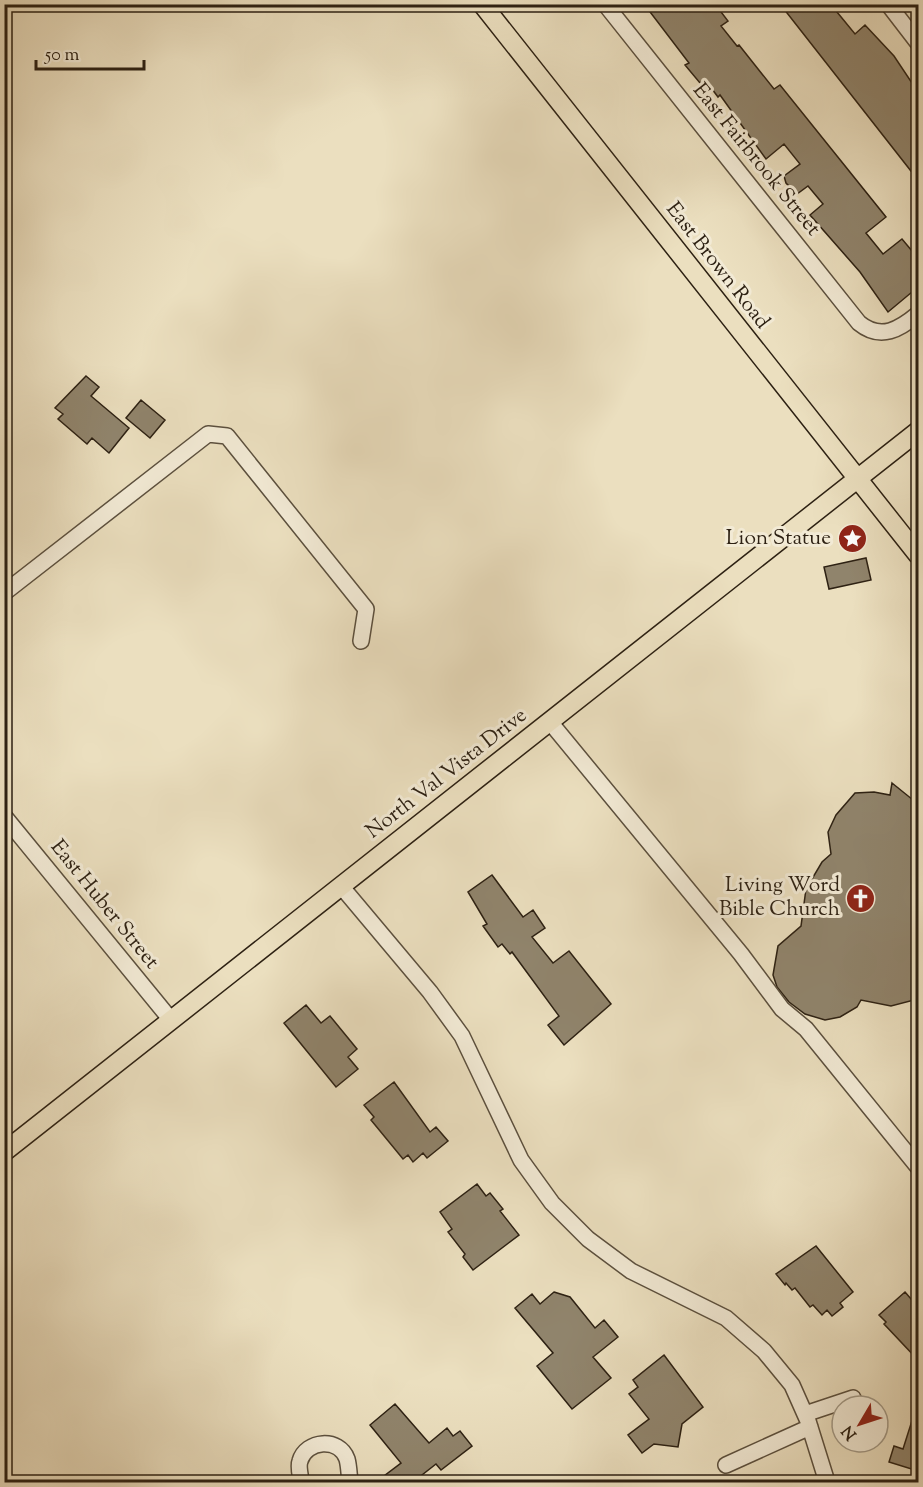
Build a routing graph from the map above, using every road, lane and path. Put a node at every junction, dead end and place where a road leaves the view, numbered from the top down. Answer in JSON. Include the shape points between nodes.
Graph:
{"nodes":[{"id":1,"x":482,"y":4,"type":"edge"},
{"id":2,"x":605,"y":4,"type":"edge"},
{"id":3,"x":888,"y":4,"type":"edge"},
{"id":4,"x":918,"y":43,"type":"edge"},
{"id":5,"x":918,"y":314,"type":"edge"},
{"id":6,"x":918,"y":431,"type":"edge"},
{"id":7,"x":858,"y":479,"type":"junction"},
{"id":8,"x":918,"y":555,"type":"edge"},
{"id":9,"x":4,"y":593,"type":"edge"},
{"id":10,"x":361,"y":641,"type":"dead end"},
{"id":11,"x":550,"y":722,"type":"junction"},
{"id":12,"x":4,"y":816,"type":"edge"},
{"id":13,"x":340,"y":886,"type":"junction"},
{"id":14,"x":171,"y":1020,"type":"junction"},
{"id":15,"x":4,"y":1152,"type":"edge"},
{"id":16,"x":918,"y":1167,"type":"edge"},
{"id":17,"x":830,"y":1410,"type":"edge"},
{"id":18,"x":808,"y":1421,"type":"junction"},
{"id":19,"x":726,"y":1465,"type":"dead end"},
{"id":20,"x":304,"y":1482,"type":"edge"},
{"id":21,"x":350,"y":1482,"type":"edge"},
{"id":22,"x":827,"y":1482,"type":"edge"}],
"edges":[{"from":1,"to":7,"type":"main road","name":"East Brown Road"},
{"from":2,"to":5,"type":"street","name":"East Fairbrook Street","via":[[859,323],[881,332],[902,327]]},
{"from":3,"to":4,"type":"street"},
{"from":6,"to":7,"type":"main road","name":"North Val Vista Drive"},
{"from":7,"to":8,"type":"main road","name":"East Brown Road"},
{"from":7,"to":11,"type":"main road","name":"North Val Vista Drive"},
{"from":9,"to":10,"type":"street","via":[[208,434],[227,436],[366,609]]},
{"from":11,"to":13,"type":"main road","name":"North Val Vista Drive"},
{"from":11,"to":16,"type":"street","via":[[782,1009],[806,1029]]},
{"from":12,"to":14,"type":"street","name":"East Huber Street"},
{"from":13,"to":14,"type":"main road","name":"North Val Vista Drive"},
{"from":13,"to":18,"type":"street","via":[[462,1036],[521,1160],[552,1203],[588,1239],[631,1271],[726,1318],[764,1351],[792,1385]]},
{"from":14,"to":15,"type":"main road","name":"North Val Vista Drive"},
{"from":17,"to":18,"type":"street"},
{"from":18,"to":19,"type":"street"},
{"from":18,"to":22,"type":"street"},
{"from":20,"to":21,"type":"street","via":[[299,1462],[307,1449],[321,1443],[335,1446],[346,1457]]}]}
